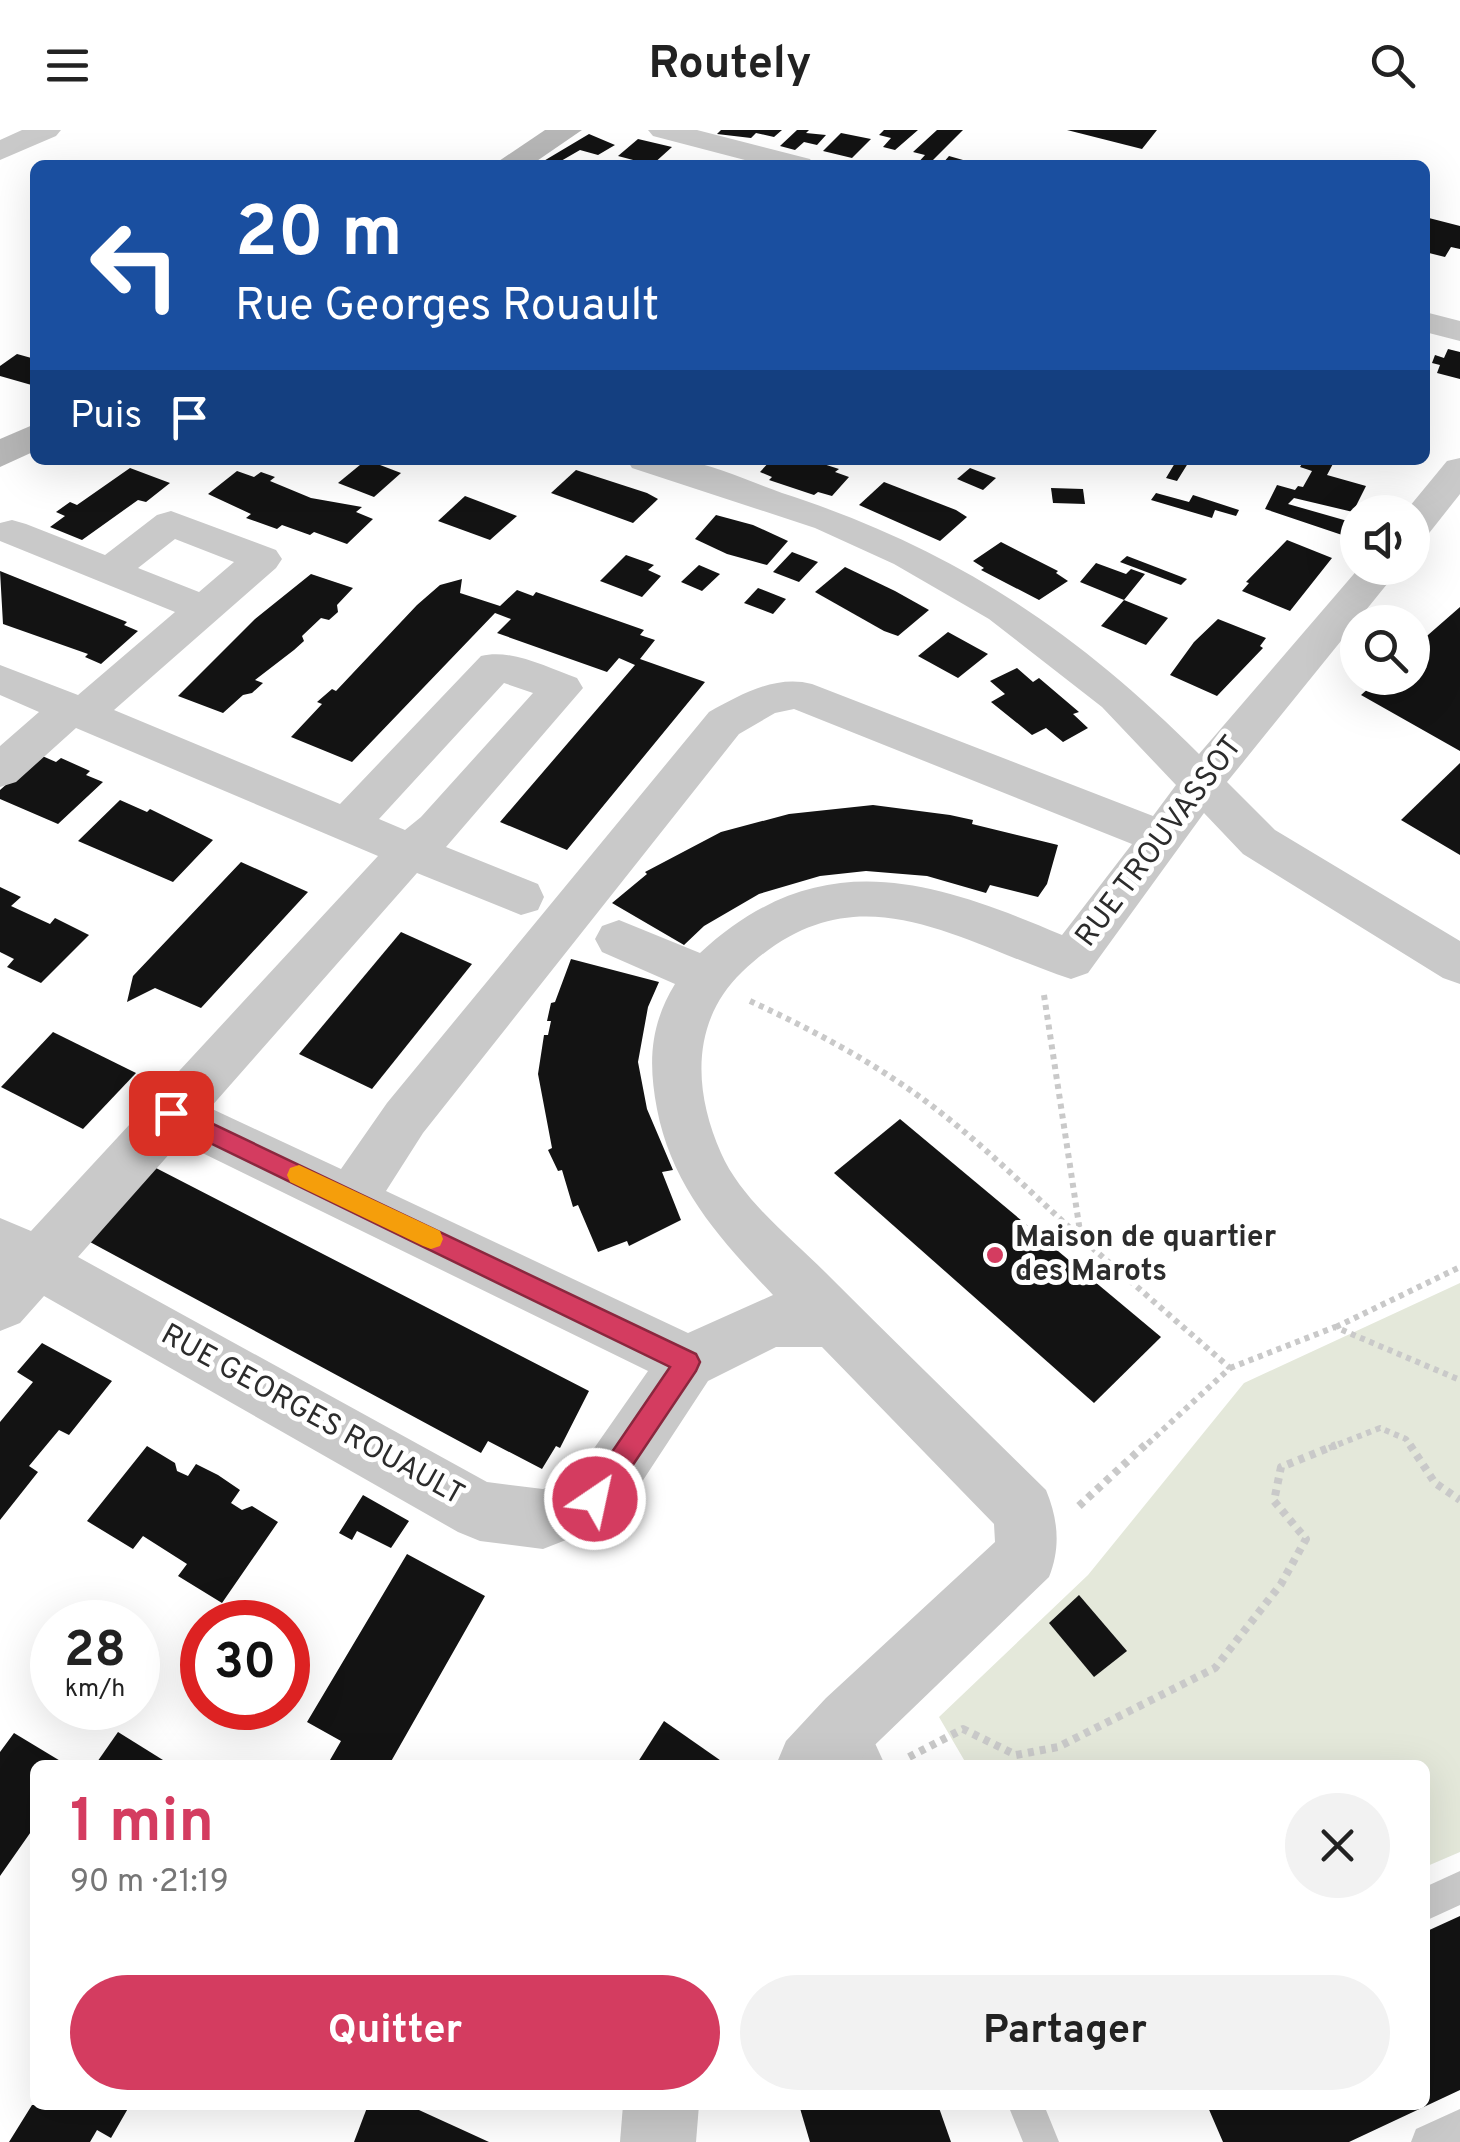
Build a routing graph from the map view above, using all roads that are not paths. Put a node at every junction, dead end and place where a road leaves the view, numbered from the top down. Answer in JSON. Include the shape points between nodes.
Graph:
{"nodes":[{"id":1,"x":46,"y":130,"type":"edge"},
{"id":2,"x":568,"y":130,"type":"edge"},
{"id":3,"x":663,"y":130,"type":"edge"},
{"id":4,"x":0,"y":151,"type":"edge"},
{"id":5,"x":517,"y":160,"type":"edge"},
{"id":6,"x":780,"y":160,"type":"edge"},
{"id":7,"x":1430,"y":323,"type":"edge"},
{"id":8,"x":1460,"y":331,"type":"edge"},
{"id":9,"x":30,"y":438,"type":"edge"},
{"id":10,"x":0,"y":455,"type":"edge"},
{"id":11,"x":660,"y":465,"type":"edge"},
{"id":12,"x":1460,"y":468,"type":"edge"},
{"id":13,"x":1430,"y":506,"type":"edge"},
{"id":14,"x":12,"y":532,"type":"dead end"},
{"id":15,"x":110,"y":572,"type":"junction"},
{"id":16,"x":1366,"y":585,"type":"edge"},
{"id":17,"x":204,"y":609,"type":"junction"},
{"id":18,"x":0,"y":680,"type":"edge"},
{"id":19,"x":76,"y":712,"type":"junction"},
{"id":20,"x":0,"y":770,"type":"edge"},
{"id":21,"x":1202,"y":782,"type":"junction"},
{"id":22,"x":348,"y":824,"type":"junction"},
{"id":23,"x":1161,"y":837,"type":"junction"},
{"id":24,"x":410,"y":850,"type":"junction"},
{"id":25,"x":520,"y":897,"type":"dead end"},
{"id":26,"x":618,"y":939,"type":"dead end"},
{"id":27,"x":1460,"y":965,"type":"edge"},
{"id":28,"x":709,"y":977,"type":"junction"},
{"id":29,"x":181,"y":1103,"type":"junction"},
{"id":30,"x":350,"y":1200,"type":"junction"},
{"id":31,"x":12,"y":1270,"type":"edge"},
{"id":32,"x":835,"y":1321,"type":"junction"},
{"id":33,"x":688,"y":1362,"type":"junction"},
{"id":34,"x":859,"y":1743,"type":"edge"},
{"id":35,"x":821,"y":1760,"type":"edge"},
{"id":36,"x":1460,"y":1888,"type":"edge"},
{"id":37,"x":1430,"y":1902,"type":"edge"},
{"id":38,"x":661,"y":2110,"type":"edge"},
{"id":39,"x":1028,"y":2110,"type":"edge"},
{"id":40,"x":1460,"y":2127,"type":"edge"},
{"id":41,"x":658,"y":2142,"type":"edge"},
{"id":42,"x":1042,"y":2142,"type":"edge"},
{"id":43,"x":1429,"y":2142,"type":"edge"}],
"edges":[{"from":1,"to":4,"type":"street"},
{"from":2,"to":5,"type":"street"},
{"from":3,"to":6,"type":"street"},
{"from":7,"to":8,"type":"street"},
{"from":9,"to":10,"type":"street"},
{"from":11,"to":21,"type":"street","via":[[828,520],[908,555],[1003,610],[1117,697]]},
{"from":12,"to":13,"type":"street"},
{"from":14,"to":15,"type":"street"},
{"from":15,"to":17,"type":"street"},
{"from":15,"to":17,"type":"street","via":[[172,523],[262,558]]},
{"from":16,"to":21,"type":"street","name":"RUE TROUVASSOT"},
{"from":17,"to":19,"type":"street"},
{"from":18,"to":19,"type":"street"},
{"from":19,"to":20,"type":"street"},
{"from":19,"to":22,"type":"street"},
{"from":21,"to":23,"type":"street","name":"RUE TROUVASSOT"},
{"from":21,"to":27,"type":"street","via":[[1259,842]]},
{"from":22,"to":24,"type":"street"},
{"from":22,"to":24,"type":"street","via":[[496,666],[562,688]]},
{"from":23,"to":28,"type":"street","name":"RUE TROUVASSOT","via":[[1071,960],[970,915],[900,899],[849,897],[808,908],[742,942]]},
{"from":23,"to":30,"type":"street","via":[[796,694],[763,701],[724,723],[405,1118]]},
{"from":24,"to":25,"type":"street"},
{"from":24,"to":29,"type":"street"},
{"from":26,"to":28,"type":"street"},
{"from":28,"to":32,"type":"street","name":"RUE TROUVASSOT","via":[[688,1007],[677,1040],[677,1080],[700,1167]]},
{"from":29,"to":30,"type":"street"},
{"from":29,"to":31,"type":"street"},
{"from":30,"to":33,"type":"street"},
{"from":31,"to":33,"type":"street","name":"RUE GEORGES ROUAULT","via":[[480,1511],[543,1519],[595,1499]]},
{"from":32,"to":33,"type":"street","name":"RUE GEORGES ROUAULT","via":[[771,1321]]},
{"from":32,"to":34,"type":"street","via":[[1024,1512],[1027,1555]]},
{"from":34,"to":35,"type":"street"},
{"from":36,"to":37,"type":"lane"},
{"from":38,"to":41,"type":"street"},
{"from":39,"to":42,"type":"lane"},
{"from":40,"to":43,"type":"lane"}]}
